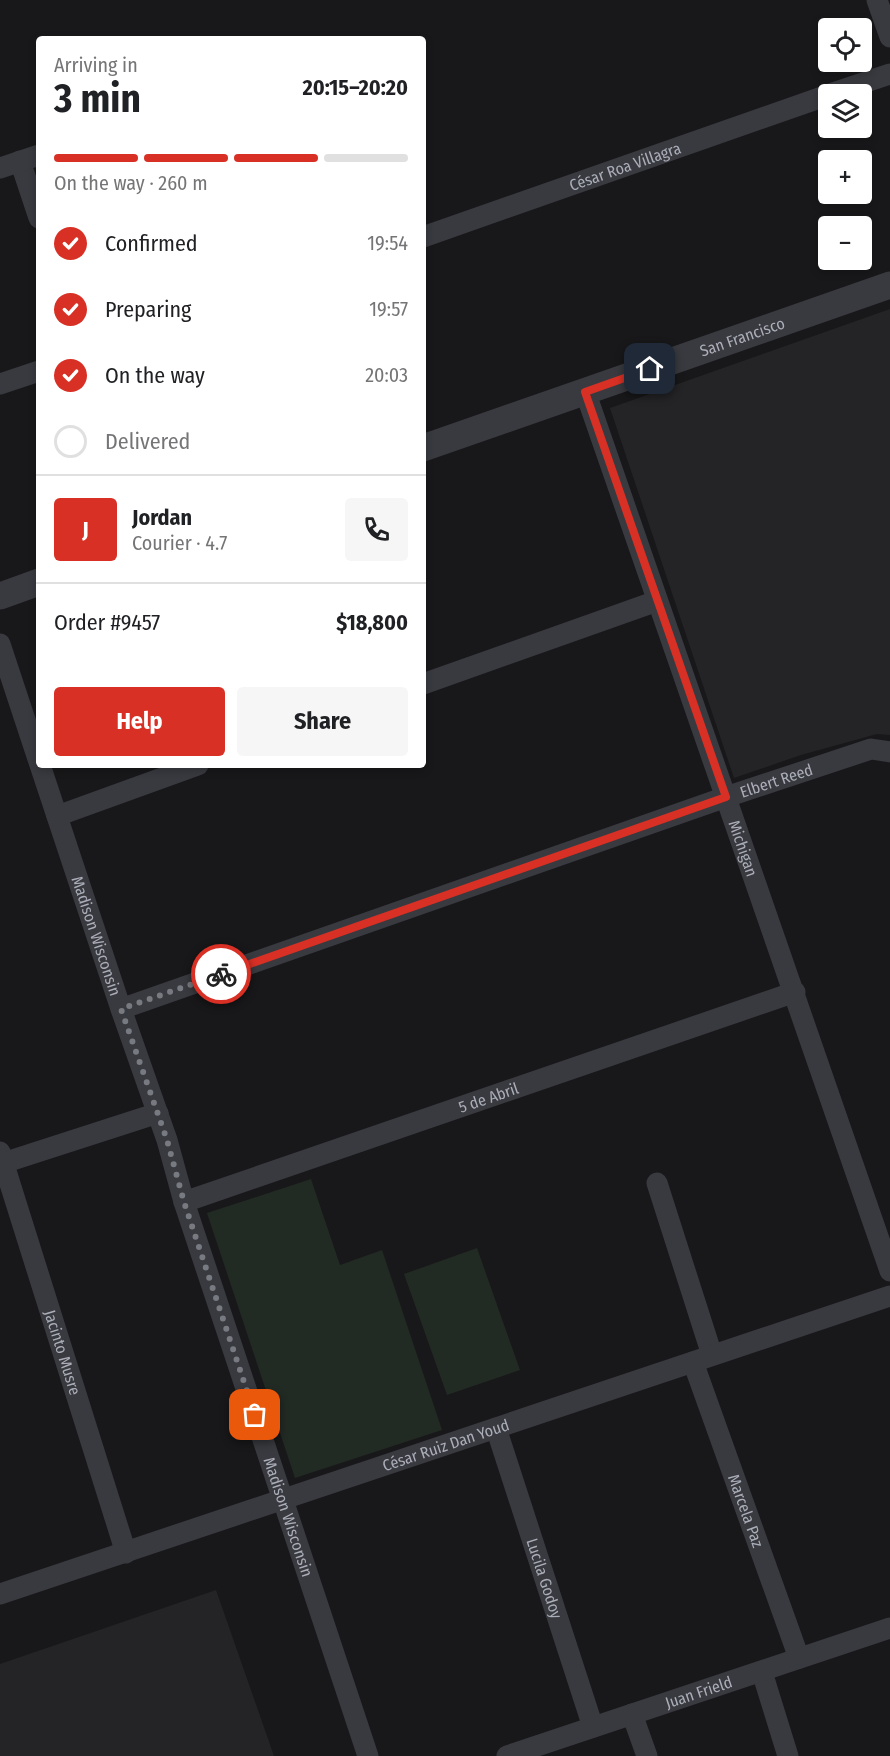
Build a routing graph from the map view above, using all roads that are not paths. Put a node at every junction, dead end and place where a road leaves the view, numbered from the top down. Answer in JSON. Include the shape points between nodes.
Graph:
{"nodes":[{"id":1,"x":877,"y":0,"type":"edge"},
{"id":2,"x":890,"y":37,"type":"edge"},
{"id":3,"x":890,"y":74,"type":"edge"},
{"id":4,"x":861,"y":84,"type":"edge"},
{"id":5,"x":818,"y":99,"type":"edge"},
{"id":6,"x":20,"y":161,"type":"edge"},
{"id":7,"x":36,"y":209,"type":"edge"},
{"id":8,"x":426,"y":236,"type":"edge"},
{"id":9,"x":890,"y":285,"type":"edge"},
{"id":10,"x":36,"y":372,"type":"edge"},
{"id":11,"x":0,"y":384,"type":"edge"},
{"id":12,"x":585,"y":392,"type":"junction"},
{"id":13,"x":426,"y":447,"type":"edge"},
{"id":14,"x":36,"y":583,"type":"edge"},
{"id":15,"x":0,"y":596,"type":"edge"},
{"id":16,"x":657,"y":600,"type":"junction"},
{"id":17,"x":0,"y":644,"type":"edge"},
{"id":18,"x":426,"y":683,"type":"edge"},
{"id":19,"x":36,"y":751,"type":"edge"},
{"id":20,"x":890,"y":752,"type":"edge"},
{"id":21,"x":42,"y":768,"type":"edge"},
{"id":22,"x":190,"y":768,"type":"edge"},
{"id":23,"x":726,"y":797,"type":"junction"},
{"id":24,"x":57,"y":816,"type":"junction"},
{"id":25,"x":795,"y":992,"type":"junction"},
{"id":26,"x":121,"y":1009,"type":"junction"},
{"id":27,"x":158,"y":1113,"type":"junction"},
{"id":28,"x":1,"y":1160,"type":"edge"},
{"id":29,"x":657,"y":1183,"type":"dead end"},
{"id":30,"x":184,"y":1202,"type":"junction"},
{"id":31,"x":890,"y":1271,"type":"edge"},
{"id":32,"x":890,"y":1296,"type":"edge"},
{"id":33,"x":703,"y":1359,"type":"junction"},
{"id":34,"x":496,"y":1428,"type":"junction"},
{"id":35,"x":283,"y":1500,"type":"junction"},
{"id":36,"x":126,"y":1552,"type":"junction"},
{"id":37,"x":0,"y":1594,"type":"edge"},
{"id":38,"x":890,"y":1628,"type":"edge"},
{"id":39,"x":799,"y":1658,"type":"junction"},
{"id":40,"x":762,"y":1672,"type":"junction"},
{"id":41,"x":633,"y":1714,"type":"junction"},
{"id":42,"x":593,"y":1727,"type":"junction"},
{"id":43,"x":368,"y":1756,"type":"edge"},
{"id":44,"x":507,"y":1756,"type":"edge"},
{"id":45,"x":647,"y":1756,"type":"edge"},
{"id":46,"x":788,"y":1756,"type":"edge"}],
"edges":[{"from":1,"to":2,"type":"street"},
{"from":3,"to":4,"type":"street","name":"César Roa Villagra"},
{"from":5,"to":8,"type":"street","name":"César Roa Villagra"},
{"from":6,"to":7,"type":"street"},
{"from":9,"to":12,"type":"street","name":"San Francisco"},
{"from":10,"to":11,"type":"street"},
{"from":12,"to":13,"type":"street","name":"San Francisco"},
{"from":12,"to":16,"type":"street","name":"Michigan"},
{"from":14,"to":15,"type":"street"},
{"from":16,"to":18,"type":"street"},
{"from":16,"to":23,"type":"street","name":"Michigan"},
{"from":17,"to":19,"type":"street","name":"Madison Wisconsin"},
{"from":20,"to":23,"type":"street","name":"Elbert Reed","via":[[871,749]]},
{"from":21,"to":24,"type":"street","name":"Madison Wisconsin"},
{"from":22,"to":24,"type":"street"},
{"from":23,"to":25,"type":"street","name":"Michigan"},
{"from":23,"to":26,"type":"street","name":"Elbert Reed"},
{"from":24,"to":26,"type":"street","name":"Madison Wisconsin"},
{"from":25,"to":30,"type":"street","name":"5 de Abril"},
{"from":25,"to":31,"type":"street","name":"Michigan"},
{"from":26,"to":27,"type":"street","name":"Madison Wisconsin"},
{"from":27,"to":28,"type":"street"},
{"from":27,"to":30,"type":"street","name":"Madison Wisconsin"},
{"from":28,"to":36,"type":"street","name":"Jacinto Musre"},
{"from":29,"to":33,"type":"street","name":"Marcela Paz"},
{"from":30,"to":35,"type":"street","name":"Madison Wisconsin"},
{"from":32,"to":33,"type":"street","name":"César Ruiz Dan Youd"},
{"from":33,"to":34,"type":"street","name":"César Ruiz Dan Youd"},
{"from":33,"to":39,"type":"street","name":"Marcela Paz"},
{"from":34,"to":35,"type":"street","name":"César Ruiz Dan Youd"},
{"from":34,"to":42,"type":"street","name":"Lucila Godoy"},
{"from":35,"to":36,"type":"street","name":"César Ruiz Dan Youd"},
{"from":35,"to":43,"type":"street","name":"Madison Wisconsin"},
{"from":36,"to":37,"type":"street","name":"César Ruiz Dan Youd"},
{"from":38,"to":39,"type":"street","name":"Juan Frield"},
{"from":39,"to":40,"type":"street","name":"Juan Frield"},
{"from":40,"to":41,"type":"street","name":"Juan Frield"},
{"from":40,"to":46,"type":"street"},
{"from":41,"to":42,"type":"street","name":"Juan Frield"},
{"from":41,"to":45,"type":"street"},
{"from":42,"to":44,"type":"street","name":"Juan Frield"}]}
